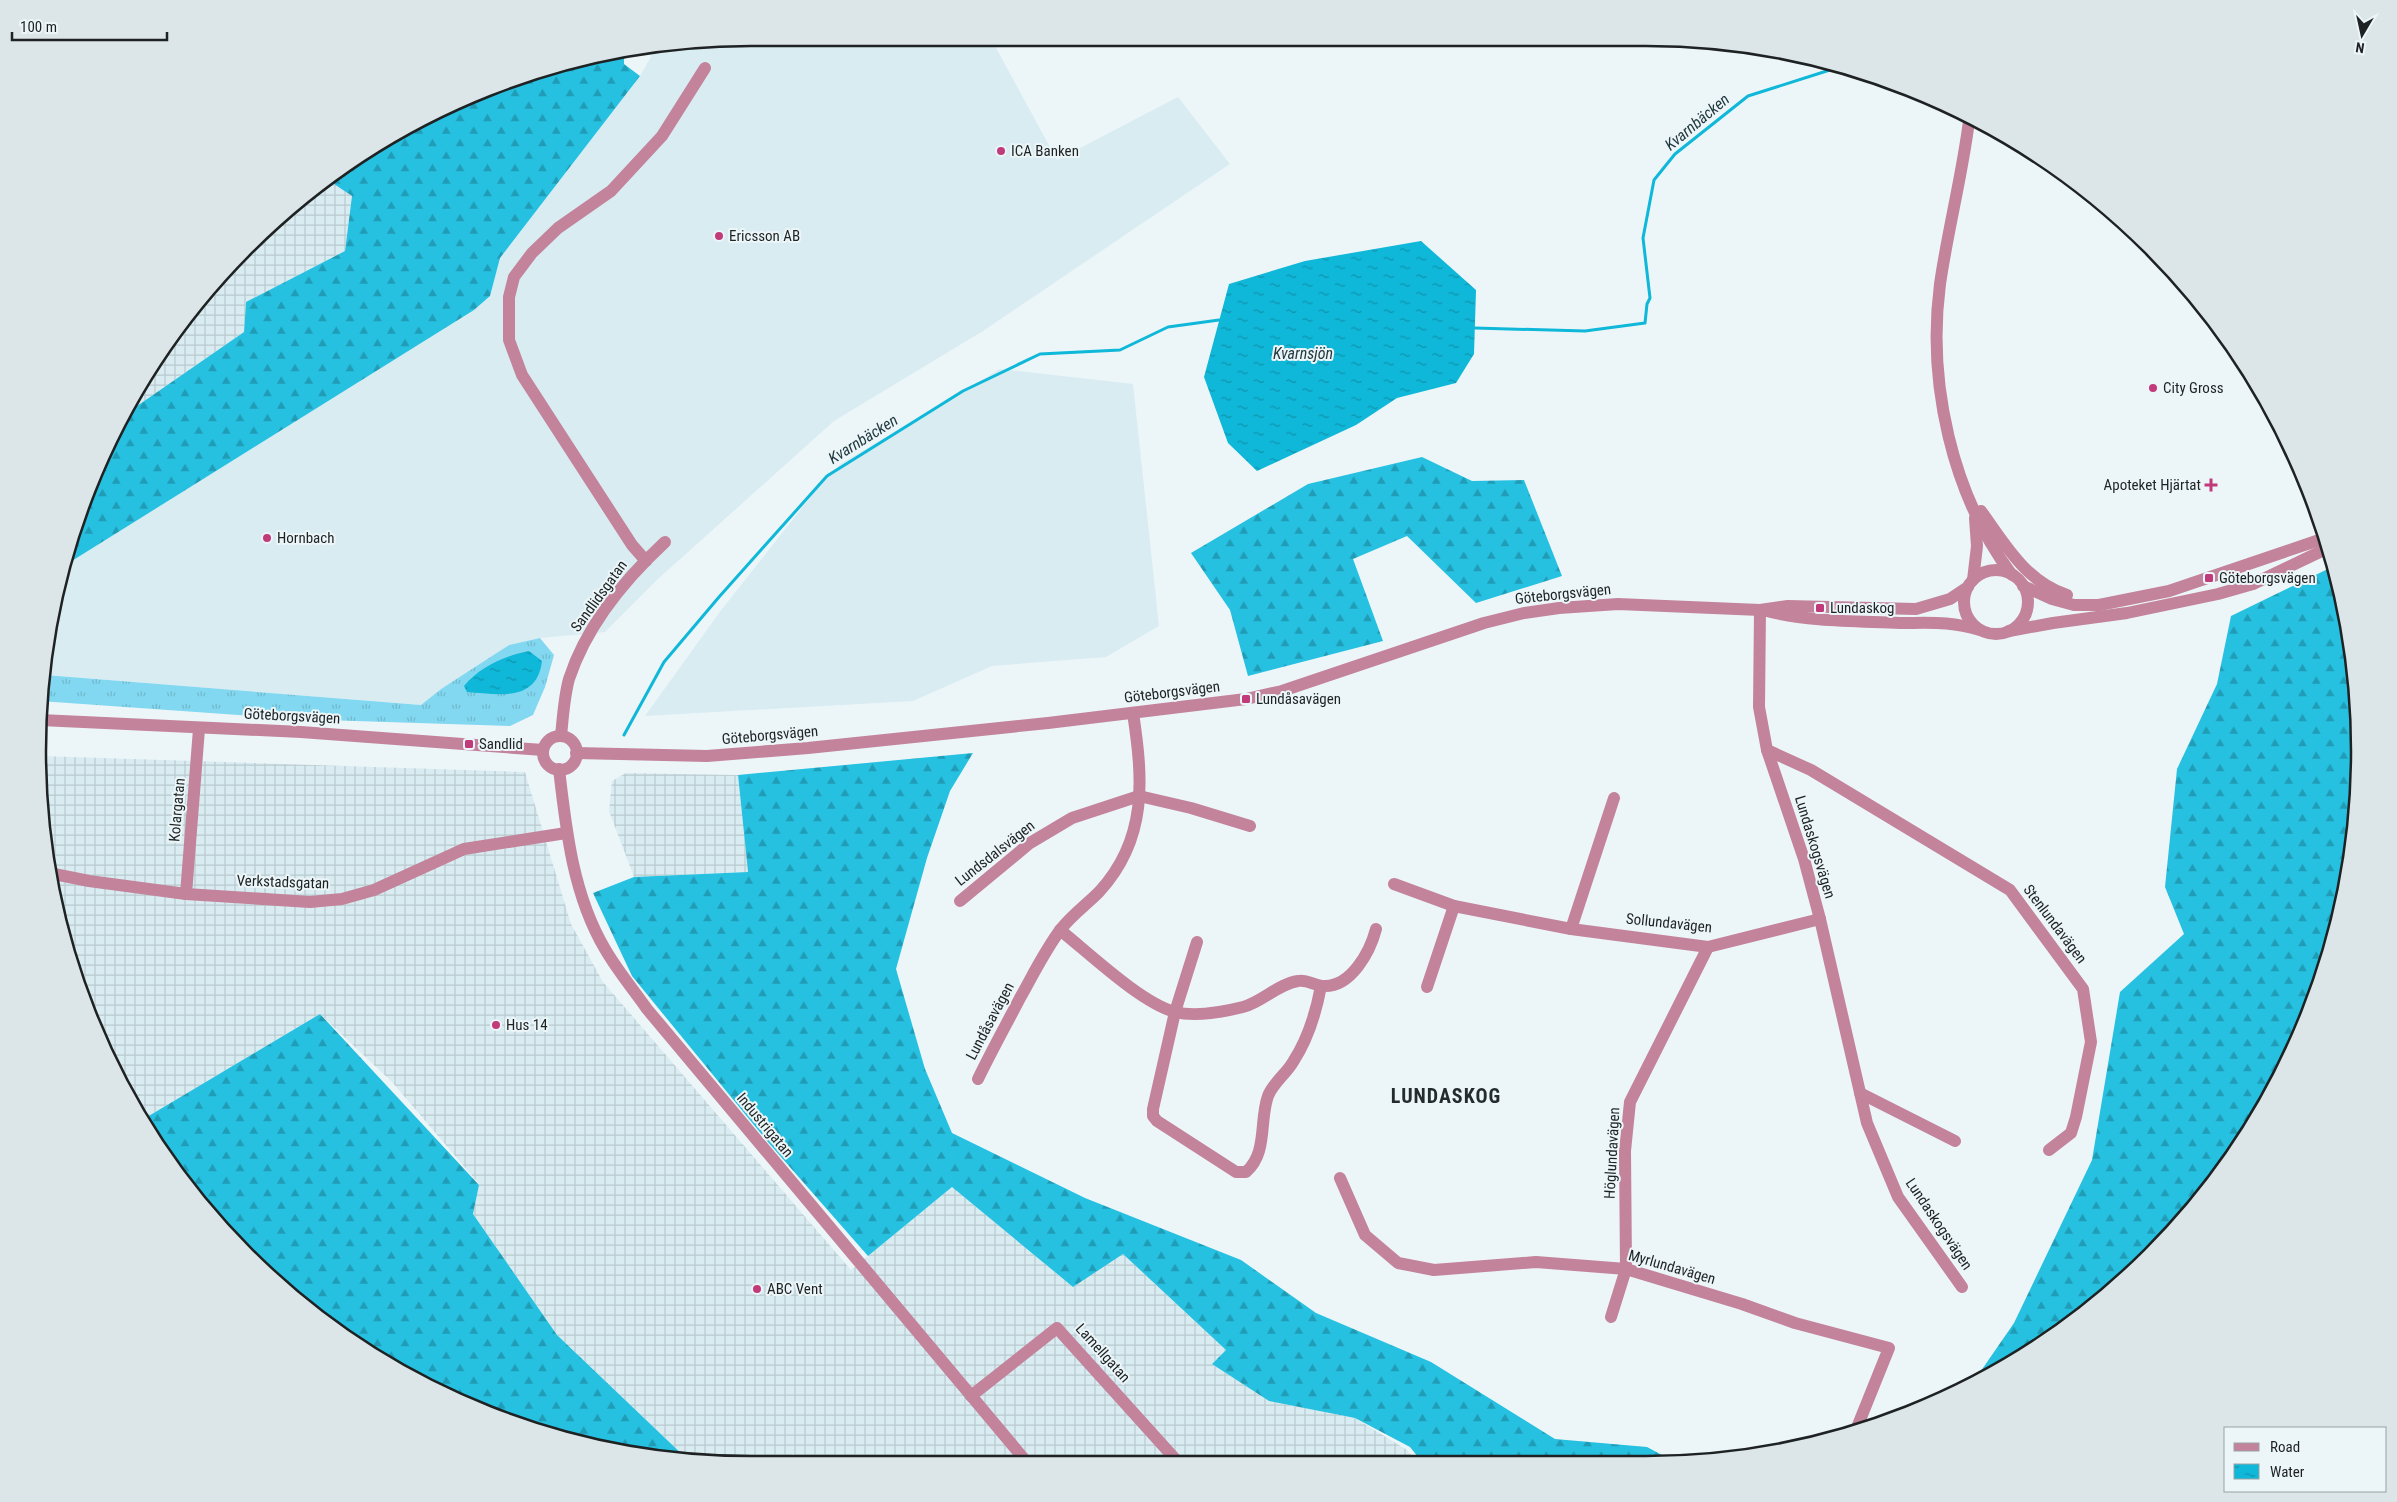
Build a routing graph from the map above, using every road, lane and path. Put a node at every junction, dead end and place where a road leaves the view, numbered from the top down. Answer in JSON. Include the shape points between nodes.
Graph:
{"nodes":[{"id":1,"x":705,"y":68,"type":"dead end"},
{"id":2,"x":1969,"y":125,"type":"edge"},
{"id":3,"x":1976,"y":129,"type":"edge"},
{"id":4,"x":1965,"y":156,"type":"junction"},
{"id":5,"x":1967,"y":492,"type":"junction"},
{"id":6,"x":1975,"y":515,"type":"junction"},
{"id":7,"x":2318,"y":541,"type":"edge"},
{"id":8,"x":665,"y":542,"type":"dead end"},
{"id":9,"x":2321,"y":551,"type":"edge"},
{"id":10,"x":2274,"y":556,"type":"junction"},
{"id":11,"x":646,"y":561,"type":"junction"},
{"id":12,"x":2296,"y":564,"type":"junction"},
{"id":13,"x":2012,"y":575,"type":"junction"},
{"id":14,"x":1970,"y":584,"type":"junction"},
{"id":15,"x":2023,"y":586,"type":"junction"},
{"id":16,"x":2188,"y":600,"type":"junction"},
{"id":17,"x":2116,"y":602,"type":"junction"},
{"id":18,"x":1760,"y":610,"type":"junction"},
{"id":19,"x":1980,"y":630,"type":"junction"},
{"id":20,"x":2009,"y":631,"type":"junction"},
{"id":21,"x":1133,"y":712,"type":"junction"},
{"id":22,"x":47,"y":720,"type":"edge"},
{"id":23,"x":199,"y":729,"type":"junction"},
{"id":24,"x":561,"y":736,"type":"junction"},
{"id":25,"x":544,"y":750,"type":"junction"},
{"id":26,"x":1767,"y":750,"type":"junction"},
{"id":27,"x":576,"y":753,"type":"junction"},
{"id":28,"x":560,"y":769,"type":"junction"},
{"id":29,"x":1139,"y":796,"type":"junction"},
{"id":30,"x":1614,"y":798,"type":"dead end"},
{"id":31,"x":1250,"y":826,"type":"dead end"},
{"id":32,"x":566,"y":834,"type":"junction"},
{"id":33,"x":58,"y":875,"type":"edge"},
{"id":34,"x":1394,"y":884,"type":"dead end"},
{"id":35,"x":186,"y":894,"type":"junction"},
{"id":36,"x":960,"y":902,"type":"dead end"},
{"id":37,"x":1454,"y":906,"type":"junction"},
{"id":38,"x":1820,"y":919,"type":"junction"},
{"id":39,"x":1571,"y":928,"type":"junction"},
{"id":40,"x":1376,"y":929,"type":"dead end"},
{"id":41,"x":1060,"y":930,"type":"junction"},
{"id":42,"x":1197,"y":942,"type":"dead end"},
{"id":43,"x":1708,"y":946,"type":"junction"},
{"id":44,"x":1321,"y":986,"type":"junction"},
{"id":45,"x":1427,"y":987,"type":"dead end"},
{"id":46,"x":1175,"y":1012,"type":"junction"},
{"id":47,"x":978,"y":1080,"type":"dead end"},
{"id":48,"x":1860,"y":1093,"type":"junction"},
{"id":49,"x":1955,"y":1141,"type":"dead end"},
{"id":50,"x":2049,"y":1150,"type":"dead end"},
{"id":51,"x":1340,"y":1178,"type":"dead end"},
{"id":52,"x":1626,"y":1269,"type":"junction"},
{"id":53,"x":1962,"y":1288,"type":"dead end"},
{"id":54,"x":1611,"y":1317,"type":"dead end"},
{"id":55,"x":971,"y":1396,"type":"junction"},
{"id":56,"x":1859,"y":1422,"type":"edge"},
{"id":57,"x":1022,"y":1456,"type":"edge"},
{"id":58,"x":1173,"y":1456,"type":"edge"}],
"edges":[{"from":1,"to":11,"type":"street","via":[[662,136],[611,191],[558,228],[532,253],[514,277],[509,297],[508,340],[522,376],[632,545]]},
{"from":2,"to":4,"type":"street"},
{"from":3,"to":4,"type":"street"},
{"from":4,"to":5,"type":"street","via":[[1940,284],[1937,345],[1947,426]]},
{"from":5,"to":6,"type":"street"},
{"from":5,"to":17,"type":"street","via":[[2020,564],[2041,583],[2076,598]]},
{"from":6,"to":13,"type":"street"},
{"from":6,"to":14,"type":"street","via":[[1976,546]]},
{"from":7,"to":10,"type":"street"},
{"from":8,"to":11,"type":"street","name":"Sandlidsgatan"},
{"from":9,"to":12,"type":"street"},
{"from":10,"to":12,"type":"street","via":[[2282,562]]},
{"from":10,"to":16,"type":"street","via":[[2273,564],[2266,571]]},
{"from":10,"to":17,"type":"street","via":[[2169,591]]},
{"from":11,"to":24,"type":"street","name":"Sandlidsgatan","via":[[620,591],[583,647],[569,679]]},
{"from":12,"to":16,"type":"street","via":[[2253,584]]},
{"from":13,"to":14,"type":"street","via":[[1988,572]]},
{"from":13,"to":15,"type":"street"},
{"from":14,"to":18,"type":"street","name":"Göteborgsvägen","via":[[1945,601],[1916,609],[1788,606]]},
{"from":14,"to":19,"type":"street","via":[[1964,601],[1966,615]]},
{"from":15,"to":17,"type":"street","via":[[2074,605]]},
{"from":15,"to":20,"type":"street","via":[[2026,611]]},
{"from":16,"to":20,"type":"street"},
{"from":18,"to":19,"type":"street","name":"Göteborgsvägen","via":[[1796,617],[1946,622]]},
{"from":18,"to":21,"type":"street","name":"Göteborgsvägen","via":[[1618,604],[1524,613],[1454,632],[1282,691],[1222,702]]},
{"from":18,"to":26,"type":"street","name":"Lundaskogsvägen","via":[[1759,707]]},
{"from":19,"to":20,"type":"street","via":[[1995,634]]},
{"from":21,"to":27,"type":"street","name":"Göteborgsvägen","via":[[956,733],[706,756]]},
{"from":21,"to":29,"type":"street","name":"Lundåsavägen"},
{"from":22,"to":23,"type":"street","name":"Göteborgsvägen"},
{"from":23,"to":25,"type":"street","name":"Göteborgsvägen","via":[[301,732]]},
{"from":23,"to":35,"type":"street","name":"Kolargatan"},
{"from":24,"to":25,"type":"street","via":[[550,740]]},
{"from":24,"to":27,"type":"street","via":[[572,742]]},
{"from":25,"to":28,"type":"street","via":[[547,763]]},
{"from":26,"to":38,"type":"street","name":"Lundaskogsvägen","via":[[1804,859]]},
{"from":26,"to":50,"type":"street","name":"Stenlundavägen","via":[[1811,770],[2010,890],[2083,989],[2091,1042],[2076,1116],[2071,1133]]},
{"from":27,"to":28,"type":"street","via":[[571,765]]},
{"from":28,"to":32,"type":"street","name":"Industrigatan"},
{"from":29,"to":31,"type":"street"},
{"from":29,"to":36,"type":"street","name":"Lundsdalsvägen","via":[[1072,818],[1030,843]]},
{"from":29,"to":41,"type":"street","name":"Lundåsavägen","via":[[1136,826],[1121,862],[1099,892]]},
{"from":30,"to":39,"type":"street"},
{"from":32,"to":35,"type":"street","name":"Verkstadsgatan","via":[[464,848],[374,890],[342,899],[310,902]]},
{"from":32,"to":55,"type":"street","name":"Industrigatan","via":[[590,918],[605,949],[647,1009]]},
{"from":33,"to":35,"type":"street","name":"Verkstadsgatan"},
{"from":34,"to":37,"type":"street","name":"Sollundavägen"},
{"from":37,"to":39,"type":"street","name":"Sollundavägen"},
{"from":37,"to":45,"type":"street"},
{"from":38,"to":43,"type":"street","name":"Sollundavägen"},
{"from":38,"to":48,"type":"street","name":"Lundaskogsvägen"},
{"from":39,"to":43,"type":"street","name":"Sollundavägen"},
{"from":40,"to":44,"type":"street","via":[[1371,947],[1344,982]]},
{"from":41,"to":46,"type":"street","via":[[1142,996]]},
{"from":41,"to":47,"type":"street","name":"Lundåsavägen","via":[[1032,976]]},
{"from":42,"to":46,"type":"street"},
{"from":43,"to":52,"type":"street","name":"Höglundavägen","via":[[1630,1102],[1625,1151]]},
{"from":44,"to":46,"type":"street","via":[[1298,981],[1245,1006],[1211,1013]]},
{"from":44,"to":46,"type":"street","via":[[1306,1037],[1293,1063],[1268,1096],[1262,1143],[1256,1159],[1252,1168],[1242,1174],[1230,1170],[1153,1116]]},
{"from":48,"to":49,"type":"street"},
{"from":48,"to":53,"type":"street","name":"Lundaskogsvägen","via":[[1866,1123],[1898,1197]]},
{"from":51,"to":52,"type":"street","name":"Myrlundavägen","via":[[1365,1234],[1398,1263],[1434,1270],[1536,1262]]},
{"from":52,"to":54,"type":"street","name":"Höglundavägen"},
{"from":52,"to":56,"type":"street","name":"Myrlundavägen","via":[[1795,1323],[1889,1348]]},
{"from":55,"to":57,"type":"street","name":"Industrigatan"},
{"from":55,"to":58,"type":"street","name":"Lamellgatan","via":[[1058,1328]]}]}
